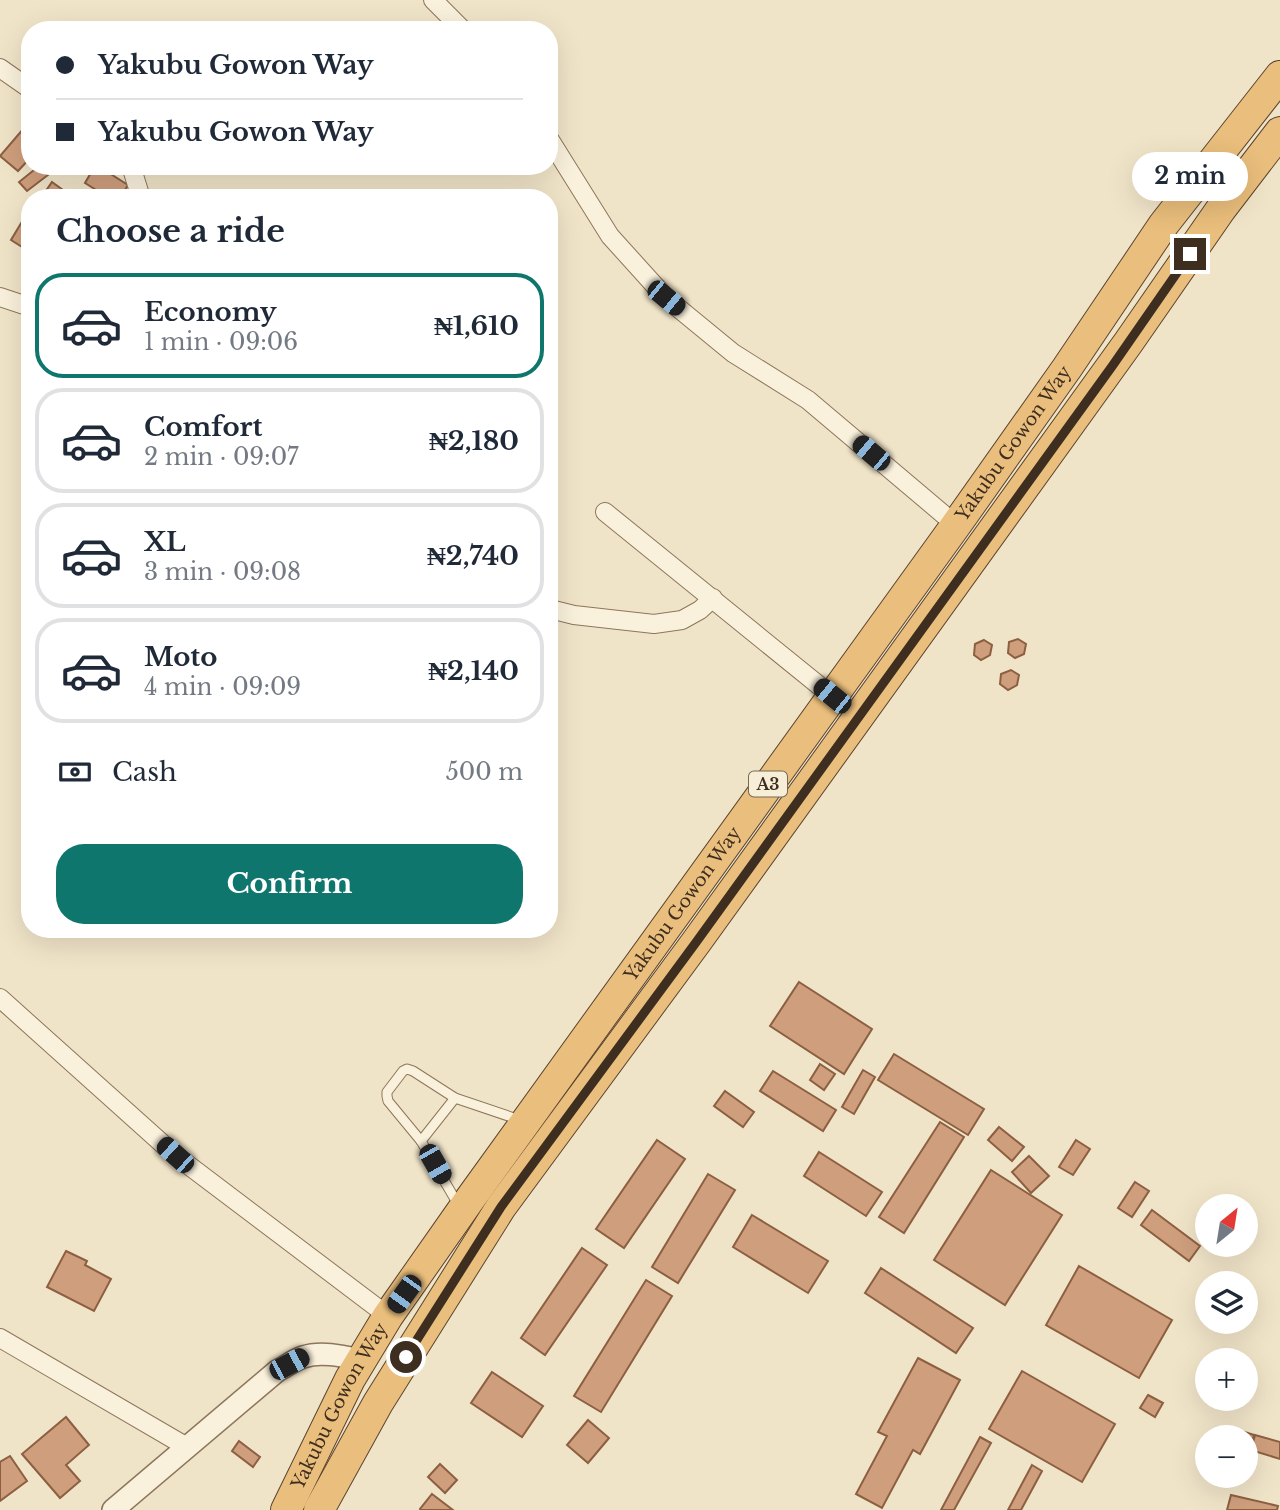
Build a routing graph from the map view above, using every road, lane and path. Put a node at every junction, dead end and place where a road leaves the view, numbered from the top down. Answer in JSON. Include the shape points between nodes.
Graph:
{"nodes":[{"id":1,"x":433,"y":0,"type":"edge"},
{"id":2,"x":454,"y":21,"type":"edge"},
{"id":3,"x":0,"y":68,"type":"edge"},
{"id":4,"x":1280,"y":76,"type":"edge"},
{"id":5,"x":21,"y":83,"type":"edge"},
{"id":6,"x":1280,"y":132,"type":"edge"},
{"id":7,"x":558,"y":153,"type":"edge"},
{"id":8,"x":0,"y":297,"type":"edge"},
{"id":9,"x":21,"y":304,"type":"edge"},
{"id":10,"x":605,"y":512,"type":"dead end"},
{"id":11,"x":956,"y":525,"type":"junction"},
{"id":12,"x":713,"y":598,"type":"junction"},
{"id":13,"x":558,"y":611,"type":"edge"},
{"id":14,"x":832,"y":696,"type":"junction"},
{"id":15,"x":770,"y":782,"type":"junction"},
{"id":16,"x":798,"y":801,"type":"junction"},
{"id":17,"x":0,"y":998,"type":"edge"},
{"id":18,"x":456,"y":1098,"type":"junction"},
{"id":19,"x":525,"y":1122,"type":"junction"},
{"id":20,"x":421,"y":1141,"type":"junction"},
{"id":21,"x":462,"y":1211,"type":"junction"},
{"id":22,"x":388,"y":1316,"type":"junction"},
{"id":23,"x":0,"y":1338,"type":"edge"},
{"id":24,"x":360,"y":1360,"type":"junction"},
{"id":25,"x":187,"y":1447,"type":"junction"},
{"id":26,"x":113,"y":1510,"type":"edge"},
{"id":27,"x":286,"y":1510,"type":"edge"},
{"id":28,"x":319,"y":1510,"type":"edge"}],
"edges":[{"from":1,"to":2,"type":"street"},
{"from":3,"to":5,"type":"street"},
{"from":4,"to":11,"type":"highway","name":"Yakubu Gowon Way","number":"A3","via":[[1164,224]]},
{"from":6,"to":16,"type":"highway","name":"Yakubu Gowon Way","number":"A3"},
{"from":7,"to":11,"type":"street","via":[[610,236],[666,298],[733,353],[807,400]]},
{"from":8,"to":9,"type":"street"},
{"from":10,"to":12,"type":"street"},
{"from":11,"to":14,"type":"highway","name":"Yakubu Gowon Way","number":"A3"},
{"from":12,"to":13,"type":"street","via":[[682,620],[654,624]]},
{"from":12,"to":14,"type":"street"},
{"from":14,"to":15,"type":"highway","name":"Yakubu Gowon Way","number":"A3"},
{"from":15,"to":16,"type":"highway"},
{"from":15,"to":19,"type":"highway","name":"Yakubu Gowon Way","number":"A3"},
{"from":16,"to":28,"type":"highway","name":"Yakubu Gowon Way","number":"A3","via":[[501,1207],[378,1403]]},
{"from":17,"to":22,"type":"street","via":[[175,1155]]},
{"from":18,"to":19,"type":"lane"},
{"from":18,"to":20,"type":"lane"},
{"from":18,"to":20,"type":"lane","via":[[413,1071],[403,1071],[387,1092],[388,1101]]},
{"from":19,"to":21,"type":"highway","name":"Yakubu Gowon Way","number":"A3"},
{"from":20,"to":21,"type":"lane"},
{"from":21,"to":22,"type":"highway","name":"Yakubu Gowon Way","number":"A3"},
{"from":22,"to":24,"type":"highway","name":"Yakubu Gowon Way","number":"A3"},
{"from":23,"to":25,"type":"street"},
{"from":24,"to":25,"type":"street","via":[[321,1354],[302,1357],[277,1371]]},
{"from":24,"to":27,"type":"highway","name":"Yakubu Gowon Way","number":"A3"},
{"from":25,"to":26,"type":"street"}]}
